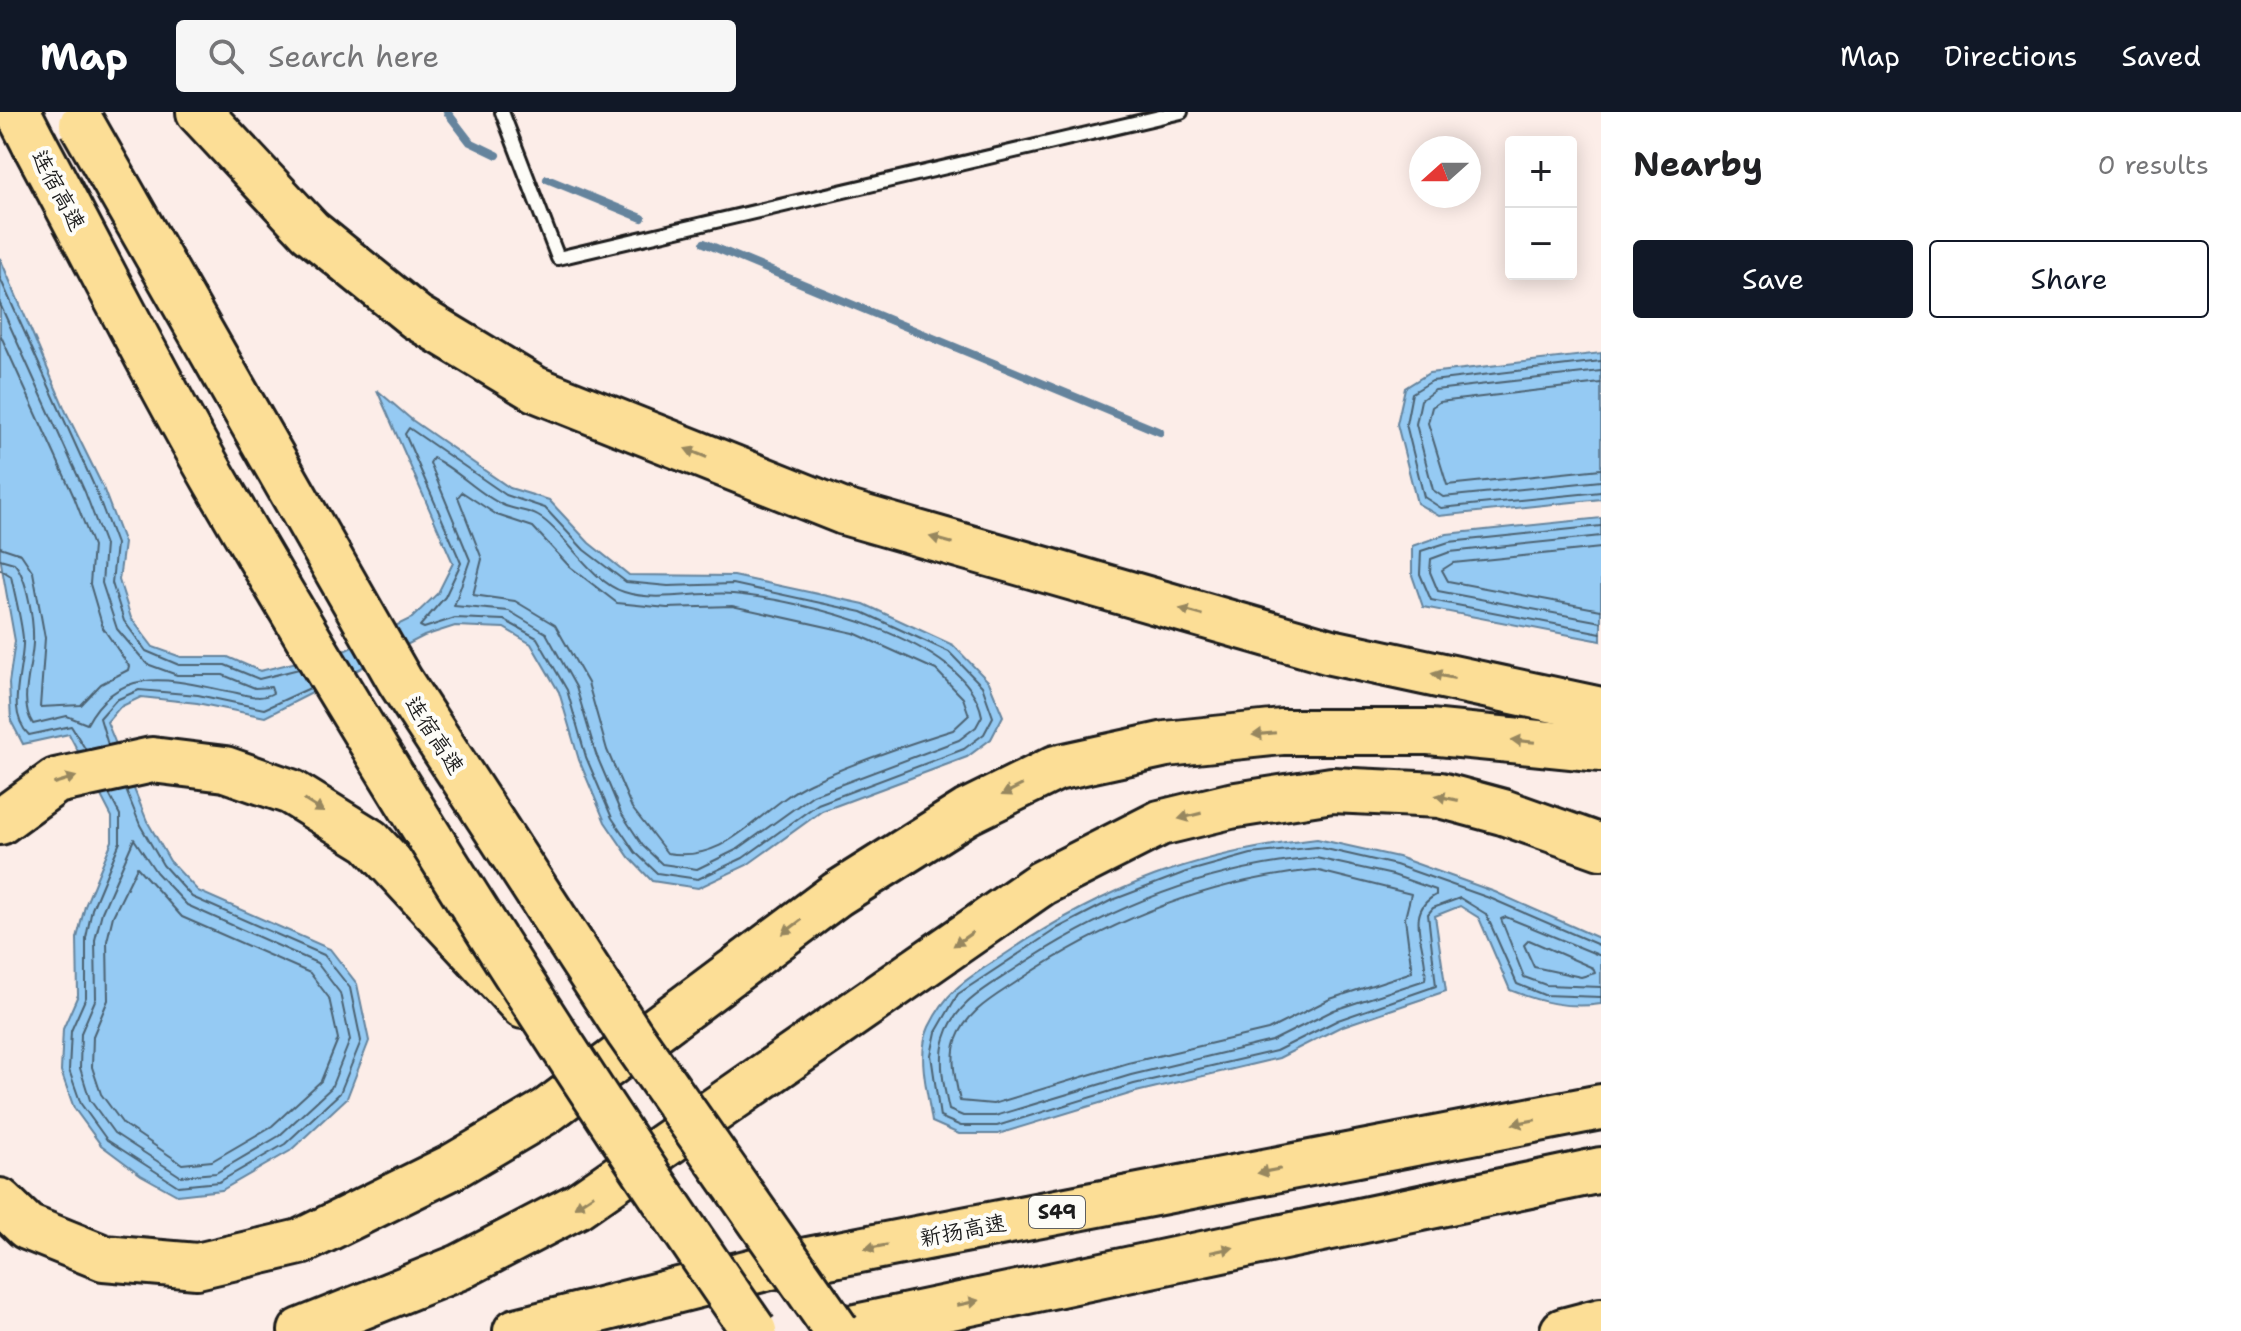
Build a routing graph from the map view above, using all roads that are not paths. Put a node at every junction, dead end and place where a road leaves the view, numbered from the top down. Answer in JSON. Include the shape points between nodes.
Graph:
{"nodes":[{"id":1,"x":199,"y":112,"type":"edge"},
{"id":2,"x":502,"y":112,"type":"edge"},
{"id":3,"x":1181,"y":112,"type":"edge"},
{"id":4,"x":79,"y":118,"type":"edge"},
{"id":5,"x":26,"y":128,"type":"edge"},
{"id":6,"x":1601,"y":710,"type":"edge"},
{"id":7,"x":1601,"y":749,"type":"edge"},
{"id":8,"x":0,"y":822,"type":"edge"},
{"id":9,"x":1601,"y":847,"type":"edge"},
{"id":10,"x":578,"y":1065,"type":"junction"},
{"id":11,"x":1601,"y":1107,"type":"edge"},
{"id":12,"x":1601,"y":1170,"type":"edge"},
{"id":13,"x":0,"y":1201,"type":"edge"},
{"id":14,"x":1601,"y":1321,"type":"edge"},
{"id":15,"x":301,"y":1331,"type":"edge"},
{"id":16,"x":516,"y":1331,"type":"edge"},
{"id":17,"x":754,"y":1331,"type":"edge"},
{"id":18,"x":837,"y":1331,"type":"edge"},
{"id":19,"x":1563,"y":1331,"type":"edge"}],
"edges":[{"from":6,"to":1,"type":"highway","one_way":true,"via":[[1331,652],[844,512],[535,389],[416,317],[322,241]]},
{"from":2,"to":3,"type":"lane","via":[[558,258]]},
{"from":4,"to":18,"type":"highway","name":"连宿高速","bridge":true,"via":[[400,681],[629,1033]]},
{"from":5,"to":10,"type":"highway","name":"连宿高速","bridge":true,"via":[[214,479],[404,794]]},
{"from":7,"to":13,"type":"highway","one_way":true,"via":[[1429,732],[1282,732],[1166,744],[1056,768],[967,812],[837,894],[547,1111],[452,1167],[300,1242],[197,1266],[104,1258],[27,1227]]},
{"from":8,"to":10,"type":"highway","one_way":true,"bridge":true,"via":[[56,781],[152,760],[225,769],[291,792],[370,841]]},
{"from":9,"to":15,"type":"highway","one_way":true,"via":[[1503,812],[1424,794],[1332,790],[1160,823],[1042,883],[577,1206],[460,1267]]},
{"from":10,"to":17,"type":"highway","name":"连宿高速","bridge":true},
{"from":11,"to":16,"type":"highway","name":"新扬高速","number":"S49","one_way":true,"via":[[766,1268]]},
{"from":18,"to":12,"type":"highway","one_way":true},
{"from":14,"to":19,"type":"highway"}]}
